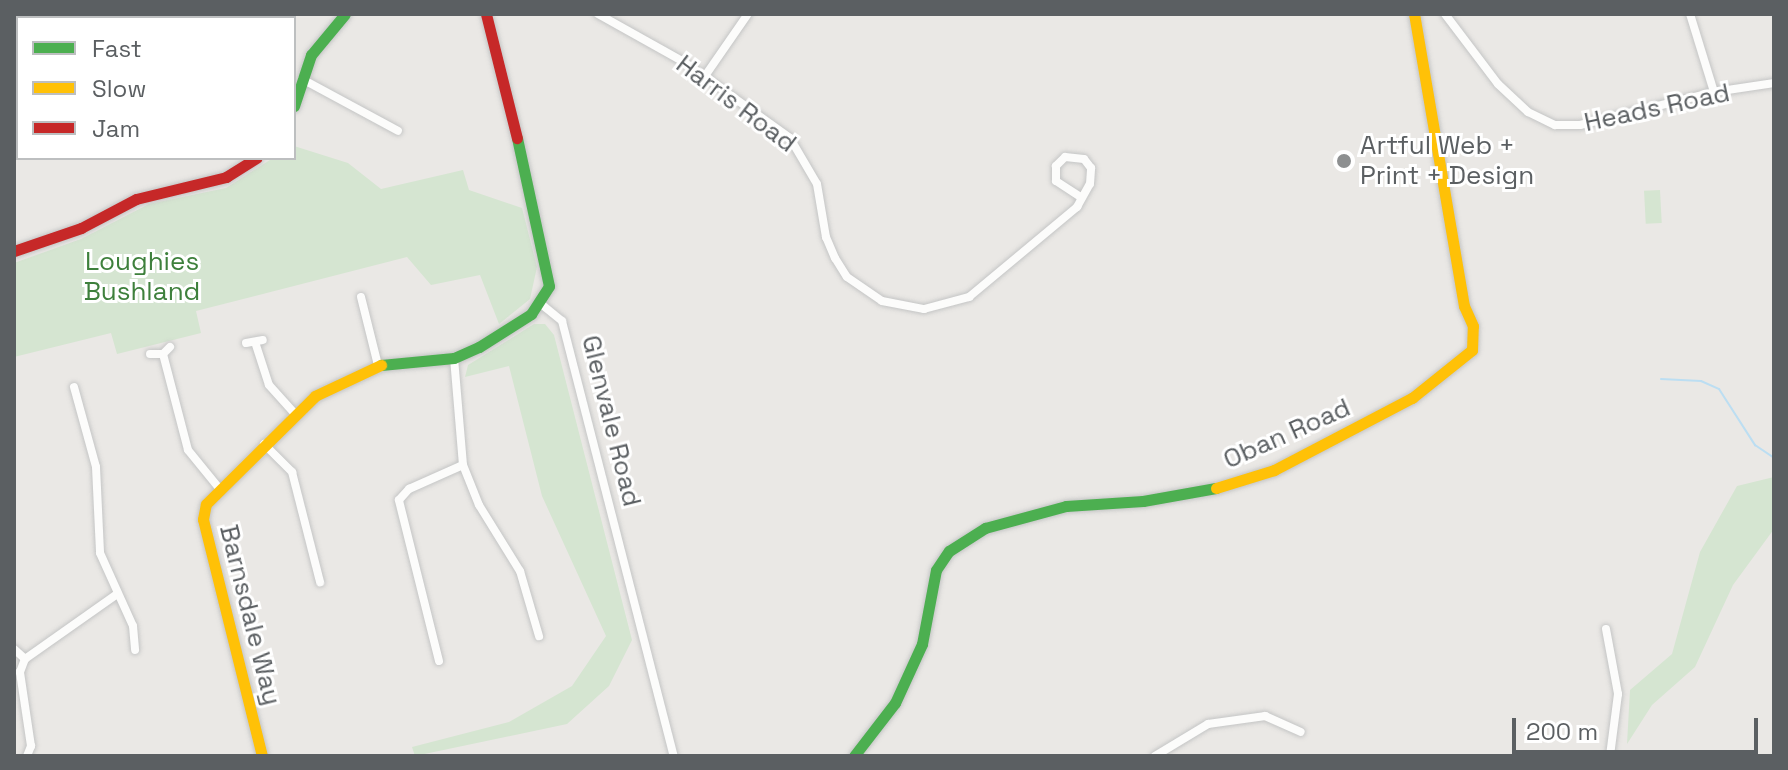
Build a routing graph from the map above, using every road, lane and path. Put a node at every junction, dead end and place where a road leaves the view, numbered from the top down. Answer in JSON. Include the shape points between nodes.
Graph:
{"nodes":[{"id":1,"x":345,"y":14,"type":"edge"},
{"id":2,"x":486,"y":14,"type":"edge"},
{"id":3,"x":598,"y":14,"type":"edge"},
{"id":4,"x":748,"y":14,"type":"edge"},
{"id":5,"x":1414,"y":14,"type":"edge"},
{"id":6,"x":1445,"y":14,"type":"edge"},
{"id":7,"x":1690,"y":14,"type":"edge"},
{"id":8,"x":705,"y":76,"type":"junction"},
{"id":9,"x":302,"y":79,"type":"junction"},
{"id":10,"x":1774,"y":83,"type":"edge"},
{"id":11,"x":1714,"y":92,"type":"junction"},
{"id":12,"x":296,"y":99,"type":"edge"},
{"id":13,"x":398,"y":131,"type":"dead end"},
{"id":14,"x":241,"y":163,"type":"edge"},
{"id":15,"x":1081,"y":197,"type":"junction"},
{"id":16,"x":14,"y":251,"type":"edge"},
{"id":17,"x":360,"y":295,"type":"dead end"},
{"id":18,"x":541,"y":304,"type":"junction"},
{"id":19,"x":246,"y":343,"type":"dead end"},
{"id":20,"x":170,"y":347,"type":"dead end"},
{"id":21,"x":150,"y":354,"type":"dead end"},
{"id":22,"x":163,"y":354,"type":"junction"},
{"id":23,"x":454,"y":358,"type":"junction"},
{"id":24,"x":378,"y":365,"type":"junction"},
{"id":25,"x":74,"y":387,"type":"dead end"},
{"id":26,"x":295,"y":414,"type":"junction"},
{"id":27,"x":264,"y":444,"type":"junction"},
{"id":28,"x":463,"y":465,"type":"junction"},
{"id":29,"x":219,"y":488,"type":"junction"},
{"id":30,"x":320,"y":582,"type":"dead end"},
{"id":31,"x":117,"y":594,"type":"junction"},
{"id":32,"x":1606,"y":629,"type":"dead end"},
{"id":33,"x":539,"y":636,"type":"dead end"},
{"id":34,"x":14,"y":649,"type":"edge"},
{"id":35,"x":135,"y":650,"type":"dead end"},
{"id":36,"x":25,"y":659,"type":"junction"},
{"id":37,"x":439,"y":661,"type":"dead end"},
{"id":38,"x":1301,"y":732,"type":"dead end"},
{"id":39,"x":28,"y":756,"type":"edge"},
{"id":40,"x":262,"y":756,"type":"edge"},
{"id":41,"x":674,"y":756,"type":"edge"},
{"id":42,"x":854,"y":756,"type":"edge"},
{"id":43,"x":1155,"y":756,"type":"edge"},
{"id":44,"x":1610,"y":756,"type":"edge"}],
"edges":[{"from":1,"to":9,"type":"street","via":[[323,36]]},
{"from":2,"to":18,"type":"street","via":[[549,269]]},
{"from":3,"to":8,"type":"street","name":"Harris Road"},
{"from":4,"to":8,"type":"street"},
{"from":5,"to":42,"type":"street","name":"Oban Road","via":[[1461,290],[1473,326],[1472,350],[1463,362],[1412,398],[1274,470],[1224,487],[1143,501],[1066,506],[985,528],[949,551],[936,570],[917,656],[895,703]]},
{"from":6,"to":11,"type":"street","name":"Heads Road","via":[[1498,84],[1546,123],[1580,125]]},
{"from":7,"to":11,"type":"street"},
{"from":8,"to":15,"type":"street","name":"Harris Road","via":[[790,138],[817,184],[826,237],[847,277],[867,294],[895,306],[924,309],[969,297],[1071,214]]},
{"from":9,"to":12,"type":"street"},
{"from":9,"to":13,"type":"street"},
{"from":10,"to":11,"type":"street","name":"Heads Road"},
{"from":14,"to":16,"type":"street","via":[[205,184],[136,199],[81,228]]},
{"from":15,"to":15,"type":"street","via":[[1056,181],[1056,166],[1065,157],[1084,159],[1091,168],[1090,184]]},
{"from":17,"to":24,"type":"street"},
{"from":18,"to":23,"type":"street","name":"Barnsdale Way","via":[[503,334]]},
{"from":18,"to":41,"type":"street","name":"Glenvale Road","via":[[562,321]]},
{"from":19,"to":26,"type":"street","via":[[260,343],[269,385]]},
{"from":20,"to":22,"type":"street"},
{"from":21,"to":22,"type":"street"},
{"from":22,"to":29,"type":"street","via":[[188,450]]},
{"from":23,"to":24,"type":"street","name":"Barnsdale Way"},
{"from":23,"to":28,"type":"street"},
{"from":24,"to":26,"type":"street","name":"Barnsdale Way","via":[[340,381]]},
{"from":25,"to":31,"type":"street","via":[[96,467],[100,553]]},
{"from":26,"to":27,"type":"street","name":"Barnsdale Way"},
{"from":27,"to":29,"type":"street","name":"Barnsdale Way"},
{"from":27,"to":30,"type":"street","via":[[292,472]]},
{"from":28,"to":33,"type":"street","via":[[479,505],[520,571]]},
{"from":28,"to":37,"type":"street","via":[[409,489],[399,500]]},
{"from":29,"to":40,"type":"street","name":"Barnsdale Way","via":[[206,504],[203,519]]},
{"from":31,"to":35,"type":"street","via":[[133,626]]},
{"from":31,"to":36,"type":"street"},
{"from":32,"to":44,"type":"street","via":[[1618,694]]},
{"from":34,"to":36,"type":"street"},
{"from":36,"to":39,"type":"street","via":[[20,684],[31,746]]},
{"from":38,"to":43,"type":"street","via":[[1265,716],[1208,724]]}]}
